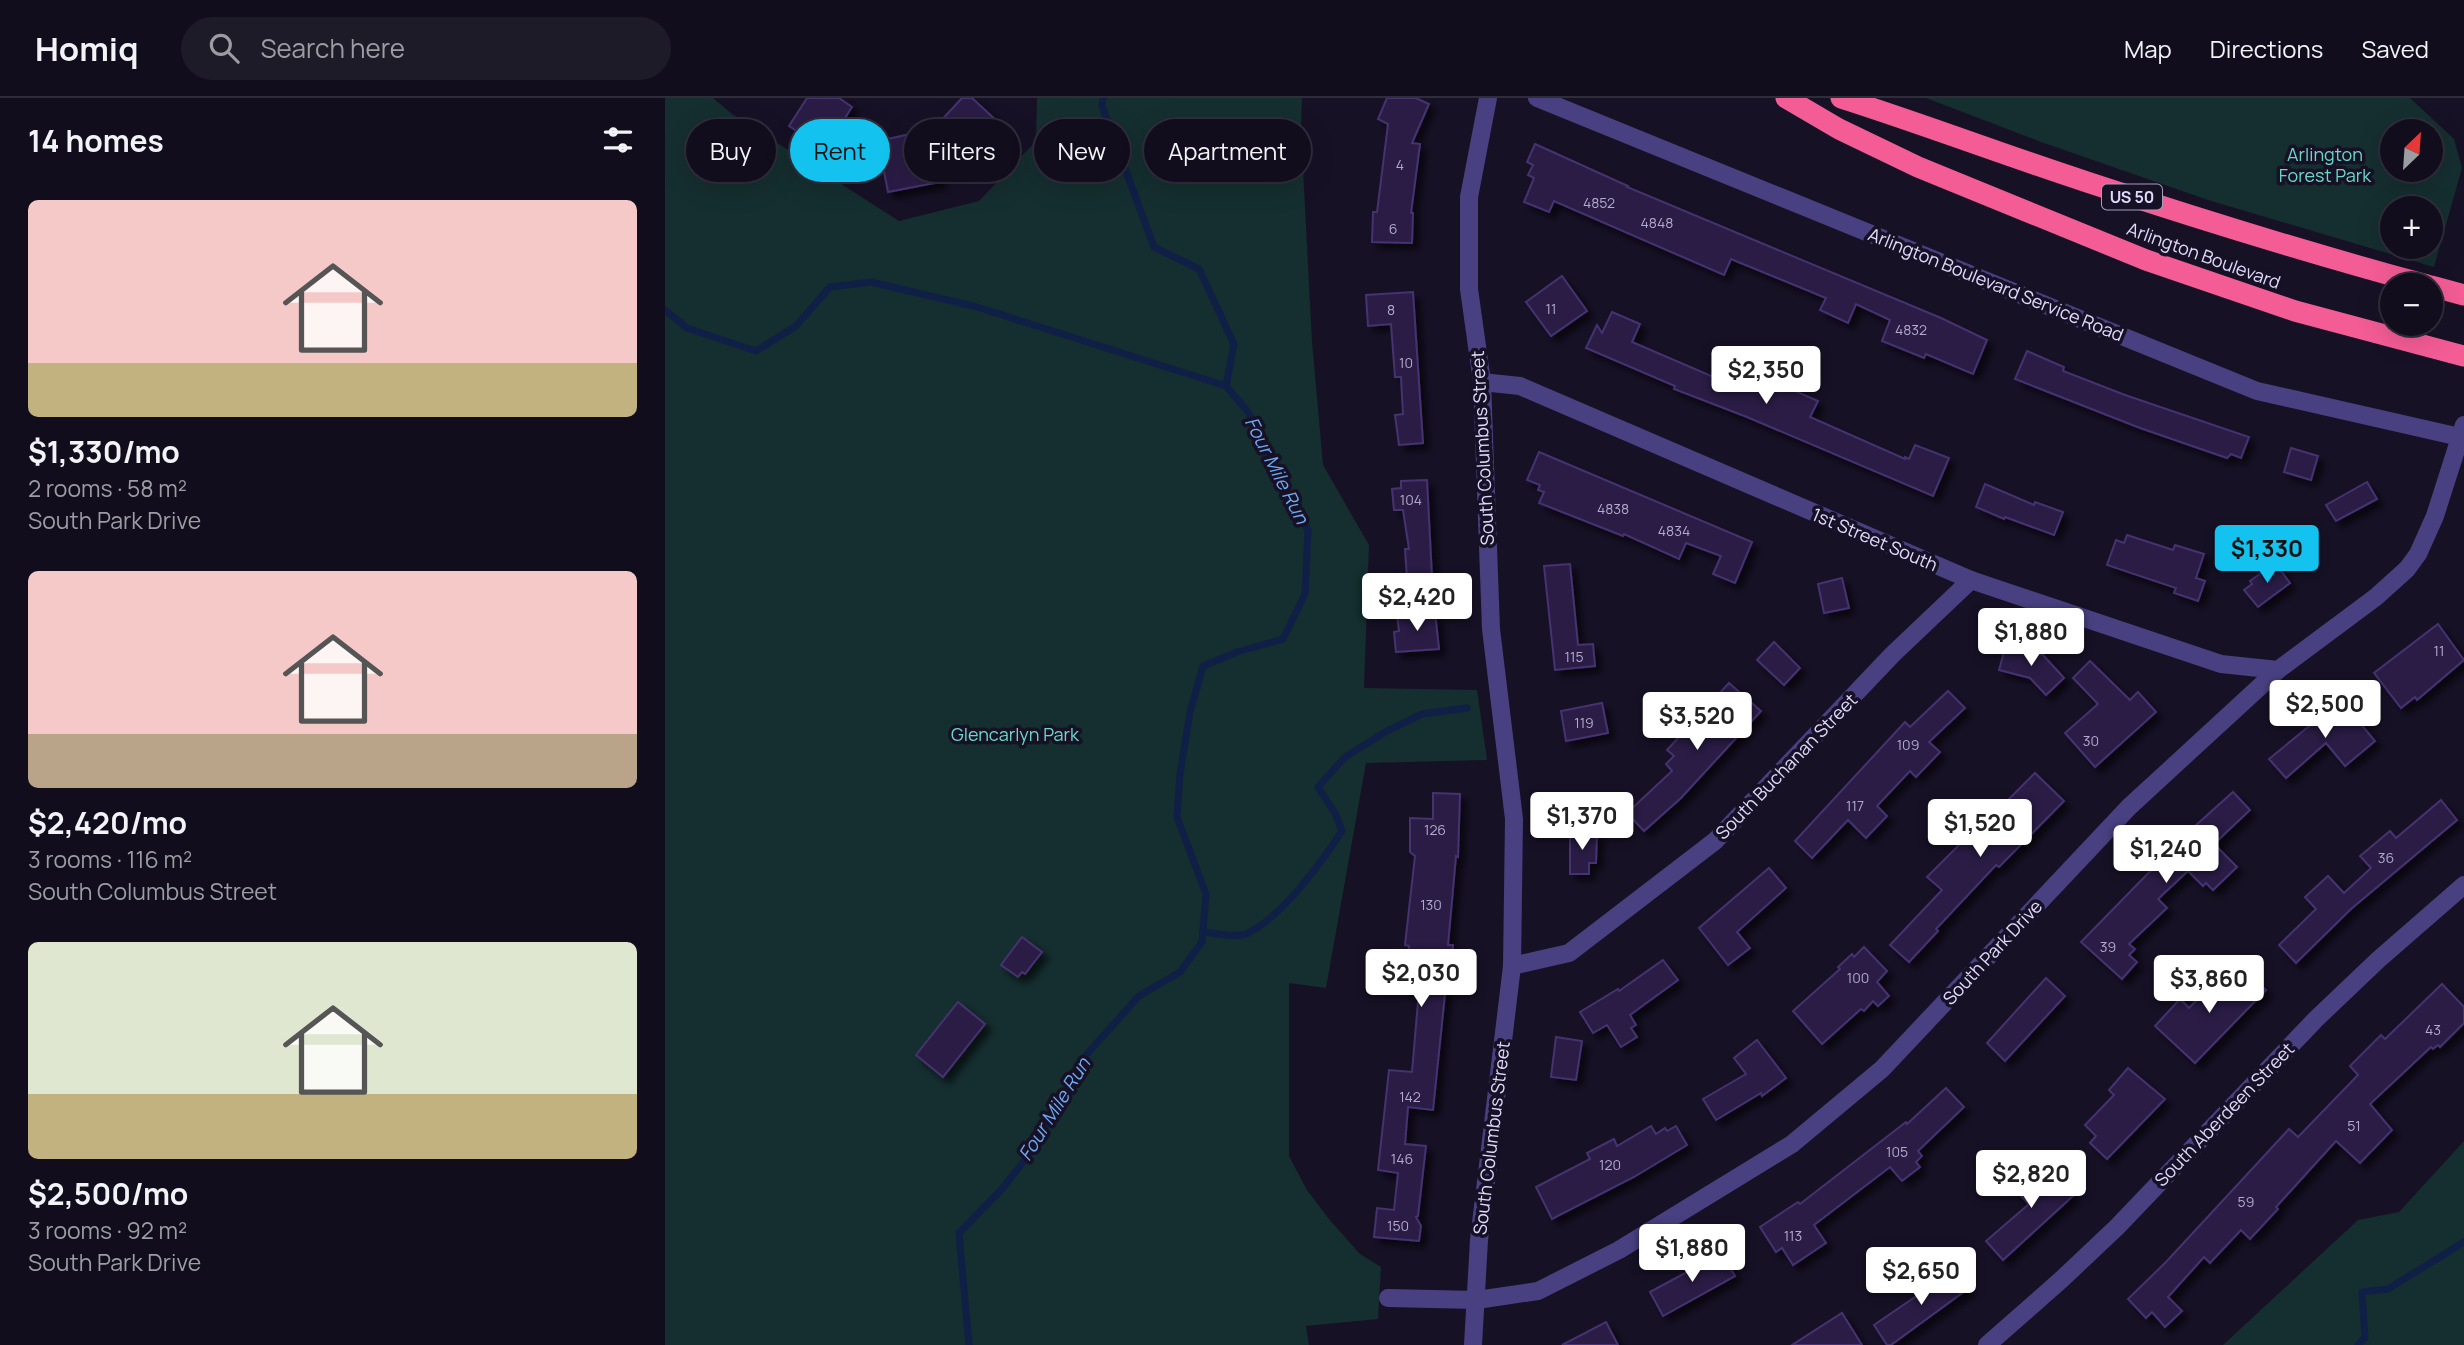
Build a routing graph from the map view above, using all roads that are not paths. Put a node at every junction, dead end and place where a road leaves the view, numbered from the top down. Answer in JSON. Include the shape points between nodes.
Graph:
{"nodes":[{"id":1,"x":1488,"y":98,"type":"edge"},
{"id":2,"x":1537,"y":98,"type":"edge"},
{"id":3,"x":1786,"y":98,"type":"edge"},
{"id":4,"x":1841,"y":98,"type":"edge"},
{"id":5,"x":2385,"y":273,"type":"edge"},
{"id":6,"x":2443,"y":290,"type":"edge"},
{"id":7,"x":2464,"y":295,"type":"edge"},
{"id":8,"x":2464,"y":356,"type":"edge"},
{"id":9,"x":1482,"y":382,"type":"junction"},
{"id":10,"x":2463,"y":433,"type":"edge"},
{"id":11,"x":1971,"y":580,"type":"junction"},
{"id":12,"x":2278,"y":670,"type":"junction"},
{"id":13,"x":2464,"y":885,"type":"edge"},
{"id":14,"x":1512,"y":966,"type":"junction"},
{"id":15,"x":1388,"y":1298,"type":"dead end"},
{"id":16,"x":1477,"y":1300,"type":"junction"},
{"id":17,"x":1473,"y":1345,"type":"edge"},
{"id":18,"x":1987,"y":1345,"type":"edge"}],
"edges":[{"from":1,"to":9,"type":"street","name":"South Columbus Street","via":[[1468,212],[1469,289]]},
{"from":2,"to":10,"type":"street","name":"Arlington Boulevard Service Road","via":[[2257,391]]},
{"from":3,"to":8,"type":"highway","name":"Arlington Boulevard","via":[[1918,167],[2146,260],[2284,308]]},
{"from":4,"to":5,"type":"highway","name":"Arlington Boulevard","number":"US 50","via":[[2190,215]]},
{"from":6,"to":7,"type":"highway","name":"Arlington Boulevard","number":"US 50"},
{"from":9,"to":11,"type":"street","name":"1st Street South","via":[[1520,386]]},
{"from":9,"to":14,"type":"street","name":"South Columbus Street","via":[[1491,629],[1514,819]]},
{"from":10,"to":12,"type":"street","name":"South Park Drive","via":[[2427,537],[2407,569]]},
{"from":11,"to":12,"type":"street","name":"1st Street South","via":[[2221,664]]},
{"from":11,"to":14,"type":"street","name":"South Buchanan Street","via":[[1893,654],[1715,841],[1569,953]]},
{"from":12,"to":16,"type":"street","name":"South Park Drive","via":[[2129,807],[1882,1069],[1792,1144],[1619,1250],[1538,1291]]},
{"from":13,"to":18,"type":"street","name":"South Aberdeen Street","via":[[2325,1010],[2117,1227]]},
{"from":14,"to":16,"type":"street","name":"South Columbus Street","via":[[1479,1240]]},
{"from":15,"to":16,"type":"street","name":"South Park Drive"},
{"from":16,"to":17,"type":"street"}]}
